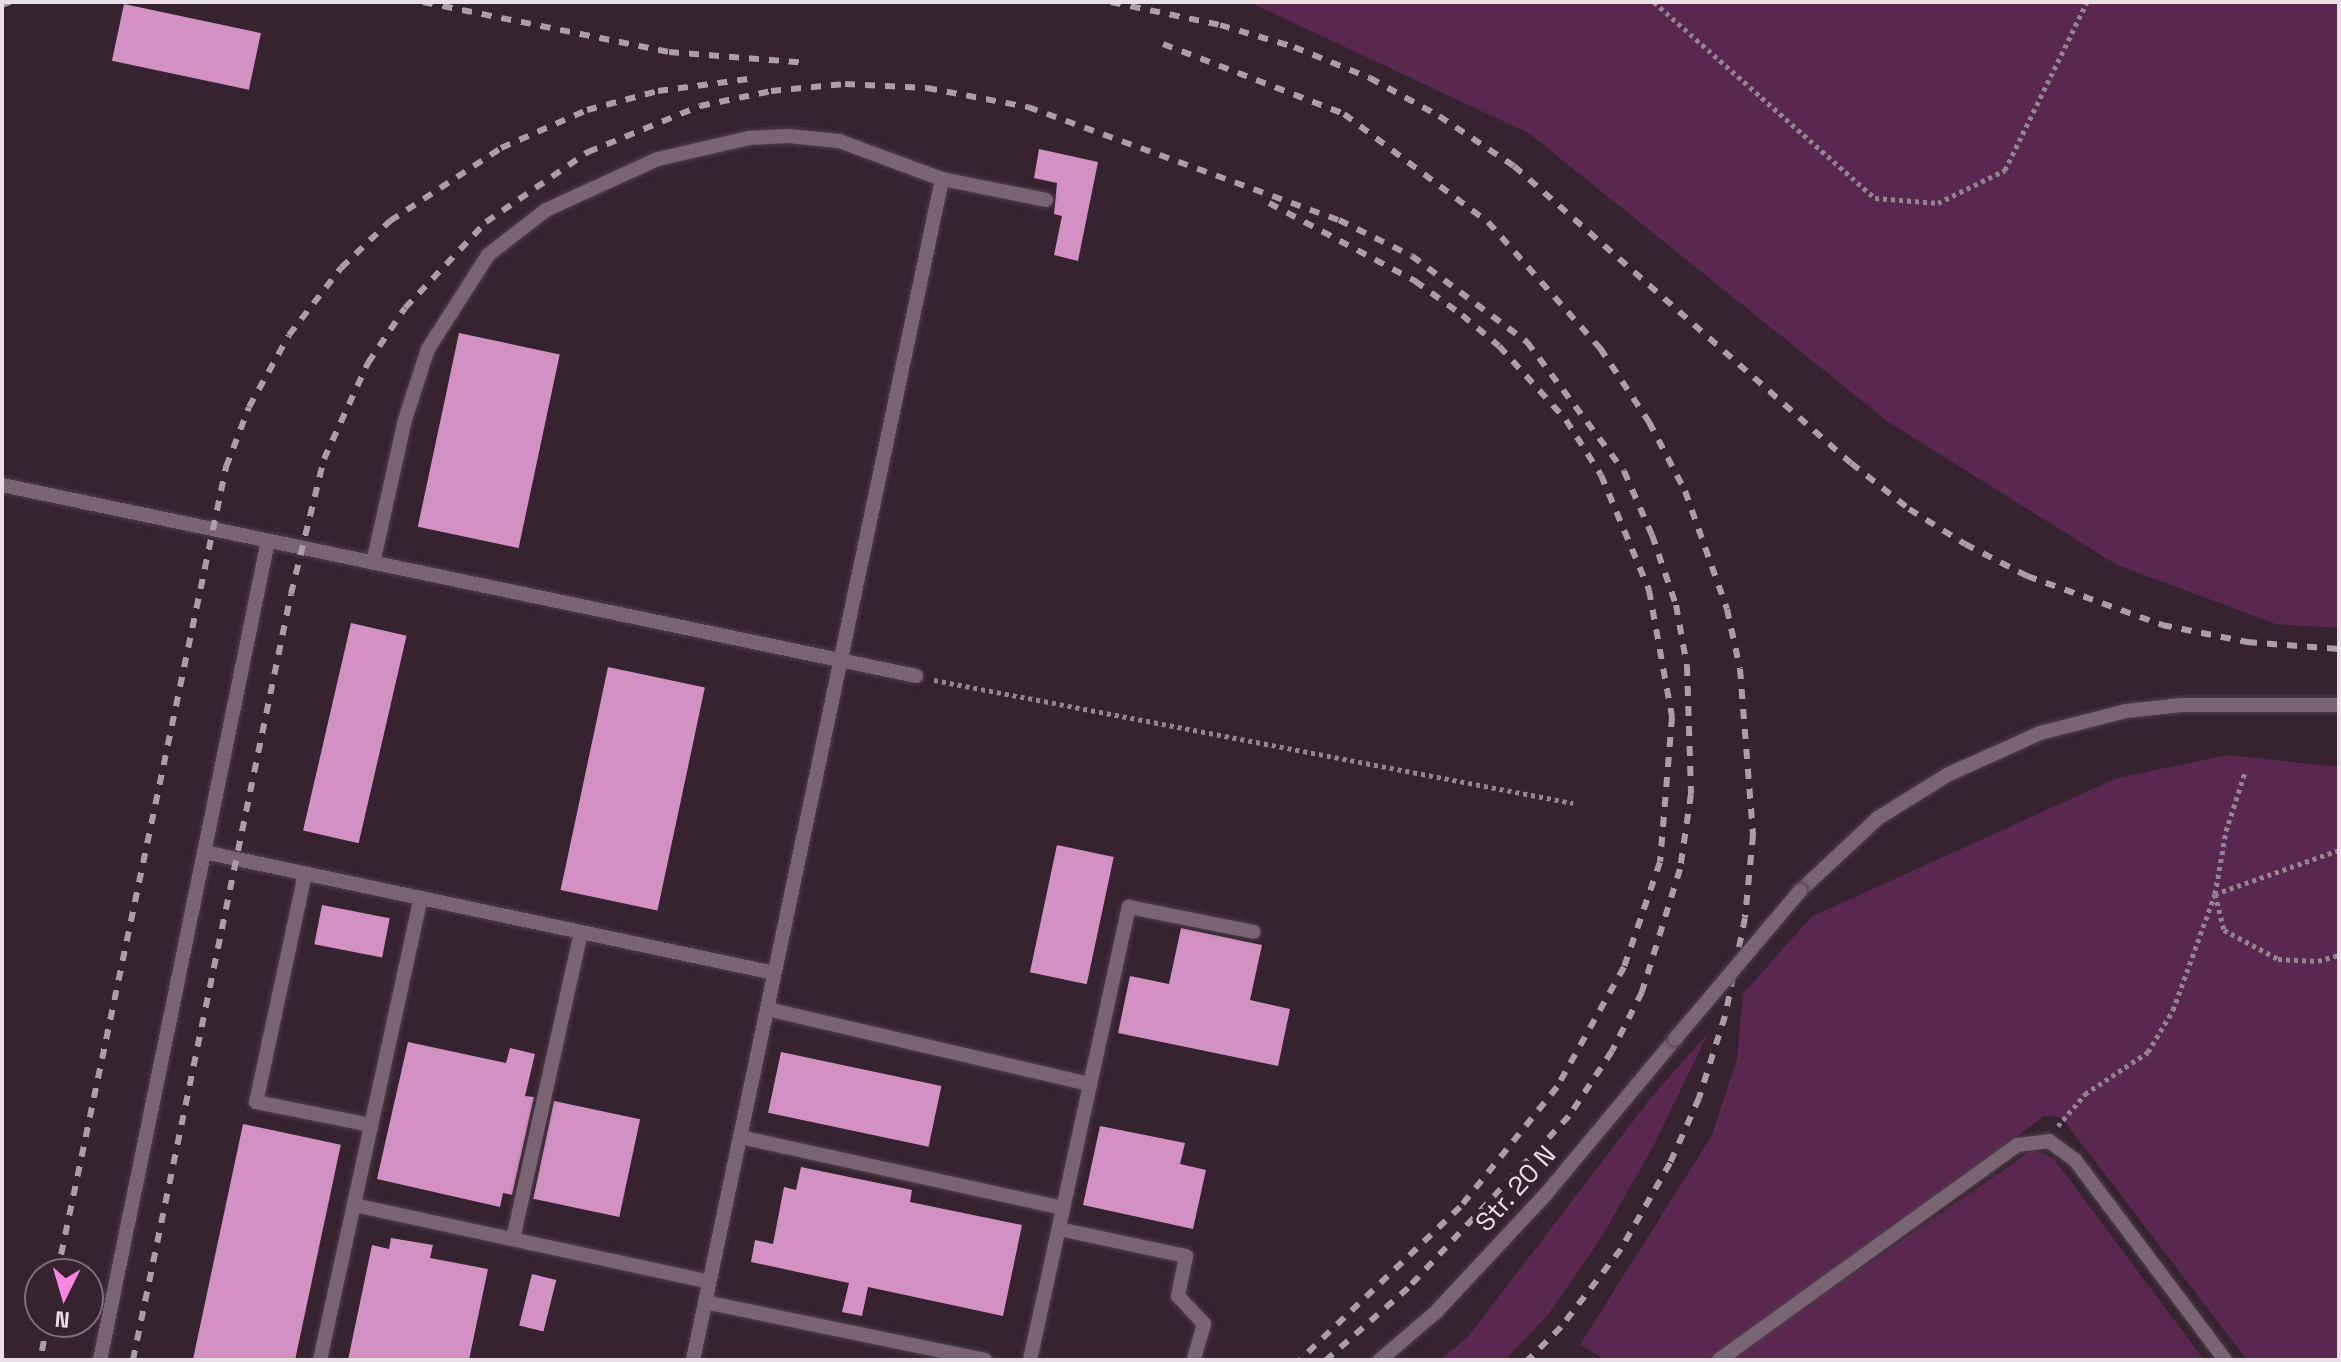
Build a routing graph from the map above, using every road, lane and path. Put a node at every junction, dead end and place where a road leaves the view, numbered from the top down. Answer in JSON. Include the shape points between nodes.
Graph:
{"nodes":[{"id":1,"x":1654,"y":2,"type":"edge"},
{"id":2,"x":2087,"y":2,"type":"edge"},
{"id":3,"x":942,"y":179,"type":"junction"},
{"id":4,"x":1046,"y":200,"type":"dead end"},
{"id":5,"x":2,"y":485,"type":"edge"},
{"id":6,"x":268,"y":541,"type":"junction"},
{"id":7,"x":373,"y":563,"type":"junction"},
{"id":8,"x":841,"y":660,"type":"junction"},
{"id":9,"x":916,"y":676,"type":"joint"},
{"id":10,"x":2339,"y":705,"type":"edge"},
{"id":11,"x":2245,"y":772,"type":"dead end"},
{"id":12,"x":1573,"y":803,"type":"dead end"},
{"id":13,"x":2339,"y":850,"type":"edge"},
{"id":14,"x":204,"y":852,"type":"junction"},
{"id":15,"x":305,"y":874,"type":"junction"},
{"id":16,"x":2215,"y":894,"type":"junction"},
{"id":17,"x":421,"y":898,"type":"junction"},
{"id":18,"x":581,"y":932,"type":"junction"},
{"id":19,"x":1254,"y":932,"type":"dead end"},
{"id":20,"x":2339,"y":955,"type":"edge"},
{"id":21,"x":774,"y":973,"type":"junction"},
{"id":22,"x":767,"y":1009,"type":"junction"},
{"id":23,"x":1090,"y":1084,"type":"junction"},
{"id":24,"x":371,"y":1125,"type":"junction"},
{"id":25,"x":740,"y":1137,"type":"junction"},
{"id":26,"x":2049,"y":1141,"type":"junction"},
{"id":27,"x":354,"y":1205,"type":"junction"},
{"id":28,"x":1063,"y":1208,"type":"junction"},
{"id":29,"x":1059,"y":1229,"type":"junction"},
{"id":30,"x":513,"y":1239,"type":"junction"},
{"id":31,"x":709,"y":1282,"type":"junction"},
{"id":32,"x":705,"y":1302,"type":"junction"},
{"id":33,"x":100,"y":1360,"type":"edge"},
{"id":34,"x":320,"y":1360,"type":"edge"},
{"id":35,"x":693,"y":1360,"type":"edge"},
{"id":36,"x":985,"y":1360,"type":"edge"},
{"id":37,"x":1030,"y":1360,"type":"edge"},
{"id":38,"x":1194,"y":1360,"type":"edge"},
{"id":39,"x":1380,"y":1360,"type":"edge"},
{"id":40,"x":1719,"y":1360,"type":"edge"},
{"id":41,"x":2225,"y":1360,"type":"edge"}],
"edges":[{"from":1,"to":2,"type":"path","via":[[1875,198],[1938,203],[2005,170]]},
{"from":3,"to":4,"type":"lane"},
{"from":3,"to":7,"type":"lane","via":[[839,141],[749,138],[630,170],[513,231],[469,281],[428,349],[405,420]]},
{"from":3,"to":8,"type":"lane"},
{"from":5,"to":6,"type":"lane"},
{"from":6,"to":7,"type":"lane"},
{"from":6,"to":14,"type":"lane"},
{"from":7,"to":8,"type":"lane"},
{"from":8,"to":9,"type":"lane"},
{"from":8,"to":21,"type":"lane"},
{"from":9,"to":12,"type":"path"},
{"from":10,"to":39,"type":"lane","name":"Str. 20 N","bridge":true,"via":[[2182,705],[2126,711],[2040,733],[1947,775],[1878,818],[1800,891],[1546,1194],[1436,1312]]},
{"from":11,"to":16,"type":"path","via":[[2226,831]]},
{"from":13,"to":16,"type":"path"},
{"from":14,"to":15,"type":"lane"},
{"from":14,"to":33,"type":"lane"},
{"from":15,"to":17,"type":"lane"},
{"from":15,"to":24,"type":"lane","via":[[256,1102]]},
{"from":16,"to":20,"type":"path","via":[[2224,930],[2268,954],[2318,961]]},
{"from":16,"to":26,"type":"path","via":[[2173,1010],[2148,1052],[2085,1094]]},
{"from":17,"to":18,"type":"lane"},
{"from":17,"to":24,"type":"lane"},
{"from":18,"to":21,"type":"lane"},
{"from":18,"to":30,"type":"lane"},
{"from":19,"to":23,"type":"lane","via":[[1129,907]]},
{"from":21,"to":22,"type":"lane"},
{"from":22,"to":23,"type":"lane"},
{"from":22,"to":25,"type":"lane"},
{"from":23,"to":28,"type":"lane"},
{"from":24,"to":27,"type":"lane"},
{"from":25,"to":28,"type":"lane"},
{"from":25,"to":31,"type":"lane"},
{"from":26,"to":40,"type":"lane","via":[[2017,1145]]},
{"from":26,"to":41,"type":"lane","via":[[2075,1160]]},
{"from":27,"to":30,"type":"lane"},
{"from":27,"to":34,"type":"lane"},
{"from":28,"to":29,"type":"lane"},
{"from":29,"to":37,"type":"lane"},
{"from":29,"to":38,"type":"lane","via":[[1186,1256],[1178,1296],[1204,1324]]},
{"from":30,"to":31,"type":"lane"},
{"from":31,"to":32,"type":"lane"},
{"from":32,"to":35,"type":"lane"},
{"from":32,"to":36,"type":"lane"}]}
